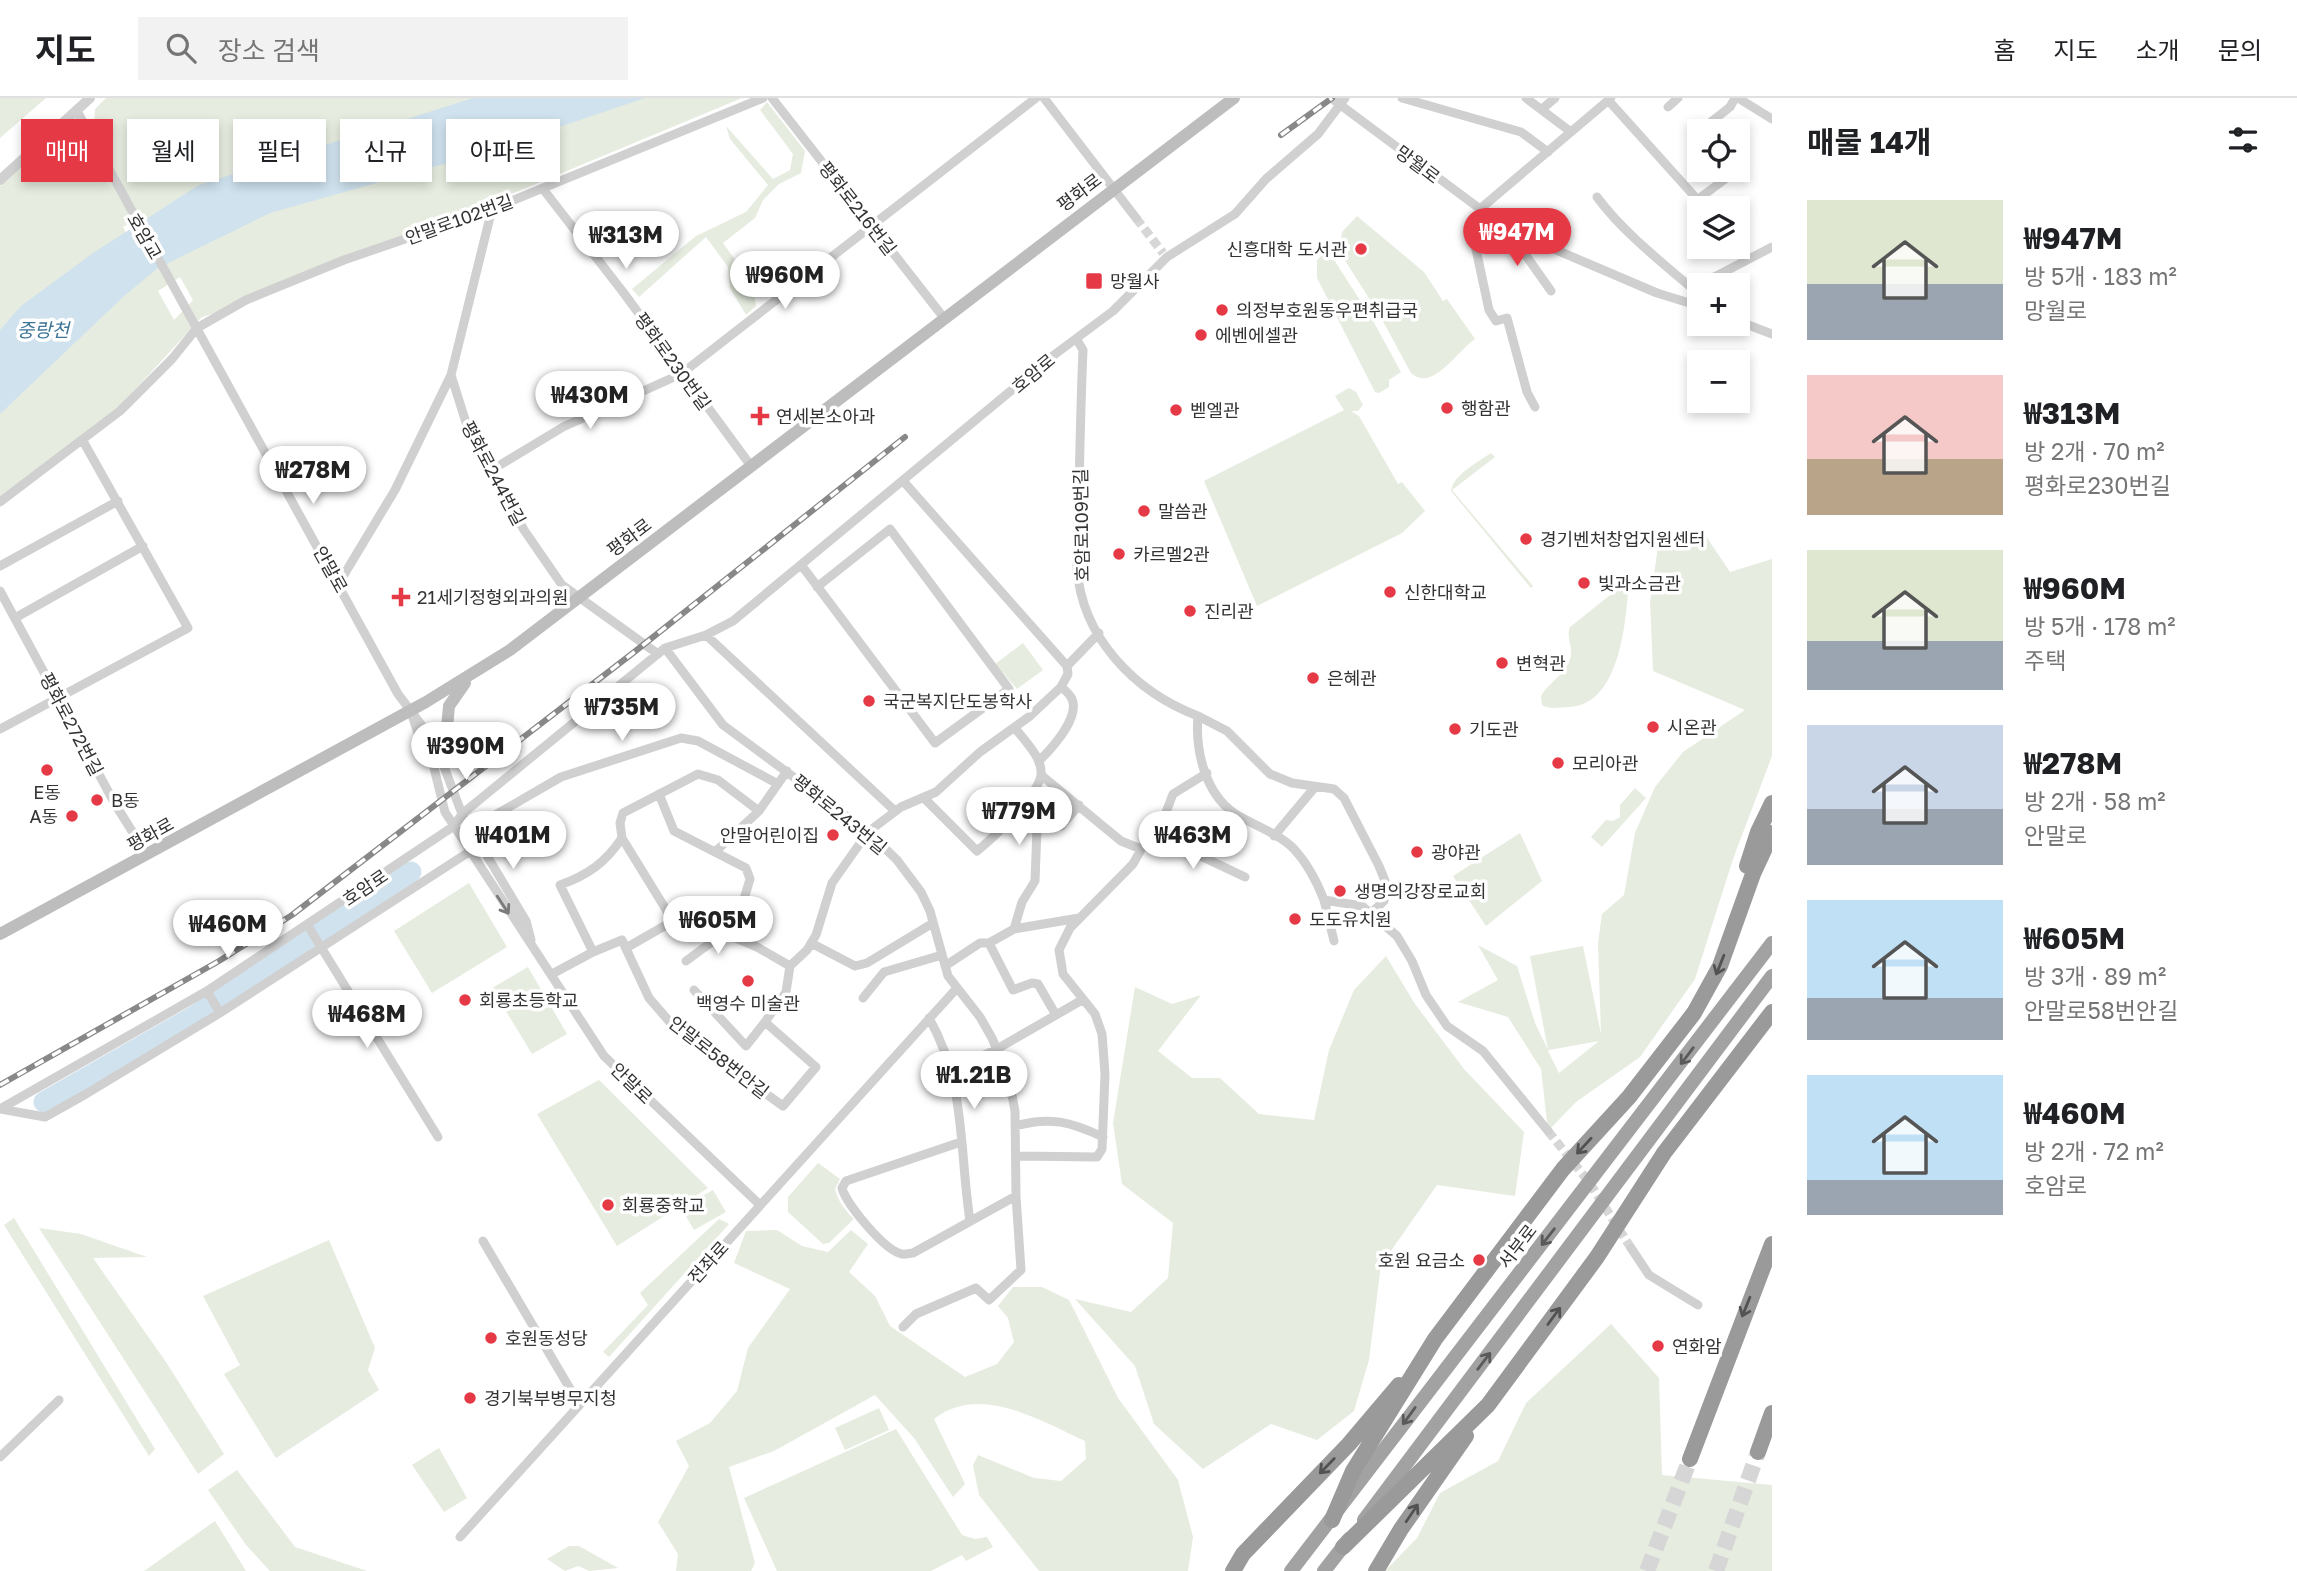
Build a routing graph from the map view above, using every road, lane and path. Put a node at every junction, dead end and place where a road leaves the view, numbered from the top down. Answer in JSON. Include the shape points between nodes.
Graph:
{"nodes":[{"id":1,"x":90,"y":98,"type":"edge"},
{"id":2,"x":763,"y":98,"type":"edge"},
{"id":3,"x":772,"y":98,"type":"edge"},
{"id":4,"x":1036,"y":98,"type":"edge"},
{"id":5,"x":1044,"y":98,"type":"edge"},
{"id":6,"x":1234,"y":98,"type":"edge"},
{"id":7,"x":1402,"y":98,"type":"edge"},
{"id":8,"x":1526,"y":98,"type":"edge"},
{"id":9,"x":1555,"y":98,"type":"edge"},
{"id":10,"x":1678,"y":98,"type":"edge"},
{"id":11,"x":1736,"y":98,"type":"edge"},
{"id":12,"x":1610,"y":99,"type":"edge"},
{"id":13,"x":1338,"y":100,"type":"edge"},
{"id":14,"x":1668,"y":107,"type":"dead end"},
{"id":15,"x":1542,"y":109,"type":"junction"},
{"id":16,"x":77,"y":111,"type":"junction"},
{"id":17,"x":1715,"y":119,"type":"edge"},
{"id":18,"x":1772,"y":119,"type":"edge"},
{"id":19,"x":1571,"y":132,"type":"junction"},
{"id":20,"x":1548,"y":152,"type":"junction"},
{"id":21,"x":0,"y":180,"type":"edge"},
{"id":22,"x":1721,"y":182,"type":"edge"},
{"id":23,"x":1114,"y":187,"type":"junction"},
{"id":24,"x":543,"y":189,"type":"junction"},
{"id":25,"x":1694,"y":196,"type":"edge"},
{"id":26,"x":1702,"y":196,"type":"edge"},
{"id":27,"x":1597,"y":197,"type":"dead end"},
{"id":28,"x":492,"y":209,"type":"junction"},
{"id":29,"x":1480,"y":209,"type":"junction"},
{"id":30,"x":1136,"y":218,"type":"tunnel mouth"},
{"id":31,"x":871,"y":225,"type":"junction"},
{"id":32,"x":1507,"y":229,"type":"junction"},
{"id":33,"x":1772,"y":247,"type":"edge"},
{"id":34,"x":1750,"y":258,"type":"edge"},
{"id":35,"x":1749,"y":259,"type":"edge"},
{"id":36,"x":1722,"y":273,"type":"edge"},
{"id":37,"x":1687,"y":279,"type":"edge"},
{"id":38,"x":1551,"y":291,"type":"dead end"},
{"id":39,"x":1687,"y":292,"type":"edge"},
{"id":40,"x":1678,"y":298,"type":"junction"},
{"id":41,"x":1687,"y":301,"type":"edge"},
{"id":42,"x":191,"y":318,"type":"joint"},
{"id":43,"x":944,"y":318,"type":"junction"},
{"id":44,"x":1750,"y":326,"type":"edge"},
{"id":45,"x":197,"y":328,"type":"junction"},
{"id":46,"x":1772,"y":334,"type":"edge"},
{"id":47,"x":1077,"y":340,"type":"junction"},
{"id":48,"x":681,"y":373,"type":"junction"},
{"id":49,"x":451,"y":375,"type":"junction"},
{"id":50,"x":1535,"y":407,"type":"dead end"},
{"id":51,"x":83,"y":441,"type":"junction"},
{"id":52,"x":751,"y":466,"type":"junction"},
{"id":53,"x":490,"y":471,"type":"junction"},
{"id":54,"x":904,"y":482,"type":"junction"},
{"id":55,"x":118,"y":501,"type":"junction"},
{"id":56,"x":0,"y":502,"type":"edge"},
{"id":57,"x":143,"y":546,"type":"junction"},
{"id":58,"x":0,"y":566,"type":"edge"},
{"id":59,"x":802,"y":566,"type":"junction"},
{"id":60,"x":339,"y":583,"type":"junction"},
{"id":61,"x":817,"y":587,"type":"junction"},
{"id":62,"x":0,"y":591,"type":"edge"},
{"id":63,"x":580,"y":596,"type":"junction"},
{"id":64,"x":15,"y":618,"type":"junction"},
{"id":65,"x":1098,"y":633,"type":"junction"},
{"id":66,"x":706,"y":635,"type":"junction"},
{"id":67,"x":662,"y":651,"type":"junction"},
{"id":68,"x":1067,"y":666,"type":"junction"},
{"id":69,"x":471,"y":677,"type":"junction"},
{"id":70,"x":1061,"y":687,"type":"junction"},
{"id":71,"x":58,"y":698,"type":"junction"},
{"id":72,"x":411,"y":710,"type":"junction"},
{"id":73,"x":1198,"y":716,"type":"junction"},
{"id":74,"x":1015,"y":728,"type":"junction"},
{"id":75,"x":0,"y":729,"type":"edge"},
{"id":76,"x":444,"y":761,"type":"junction"},
{"id":77,"x":1039,"y":761,"type":"junction"},
{"id":78,"x":787,"y":771,"type":"junction"},
{"id":79,"x":1207,"y":774,"type":"junction"},
{"id":80,"x":1041,"y":775,"type":"junction"},
{"id":81,"x":778,"y":784,"type":"junction"},
{"id":82,"x":1315,"y":787,"type":"junction"},
{"id":83,"x":659,"y":794,"type":"junction"},
{"id":84,"x":924,"y":798,"type":"junction"},
{"id":85,"x":1772,"y":803,"type":"edge"},
{"id":86,"x":1079,"y":805,"type":"junction"},
{"id":87,"x":759,"y":811,"type":"junction"},
{"id":88,"x":895,"y":811,"type":"junction"},
{"id":89,"x":462,"y":814,"type":"junction"},
{"id":90,"x":454,"y":826,"type":"junction"},
{"id":91,"x":471,"y":829,"type":"junction"},
{"id":92,"x":868,"y":832,"type":"junction"},
{"id":93,"x":1772,"y":833,"type":"edge"},
{"id":94,"x":1156,"y":835,"type":"junction"},
{"id":95,"x":1274,"y":836,"type":"junction"},
{"id":96,"x":622,"y":838,"type":"junction"},
{"id":97,"x":1141,"y":849,"type":"junction"},
{"id":98,"x":469,"y":852,"type":"junction"},
{"id":99,"x":715,"y":852,"type":"junction"},
{"id":100,"x":147,"y":855,"type":"junction"},
{"id":101,"x":1245,"y":877,"type":"dead end"},
{"id":102,"x":1324,"y":900,"type":"junction"},
{"id":103,"x":1371,"y":913,"type":"junction"},
{"id":104,"x":1079,"y":918,"type":"junction"},
{"id":105,"x":933,"y":923,"type":"junction"},
{"id":106,"x":308,"y":926,"type":"junction"},
{"id":107,"x":1014,"y":929,"type":"junction"},
{"id":108,"x":0,"y":934,"type":"edge"},
{"id":109,"x":1730,"y":936,"type":"junction"},
{"id":110,"x":531,"y":940,"type":"junction"},
{"id":111,"x":1334,"y":941,"type":"dead end"},
{"id":112,"x":811,"y":943,"type":"junction"},
{"id":113,"x":989,"y":943,"type":"junction"},
{"id":114,"x":1772,"y":943,"type":"edge"},
{"id":115,"x":750,"y":944,"type":"junction"},
{"id":116,"x":321,"y":947,"type":"junction"},
{"id":117,"x":626,"y":948,"type":"junction"},
{"id":118,"x":593,"y":952,"type":"junction"},
{"id":119,"x":942,"y":955,"type":"junction"},
{"id":120,"x":686,"y":961,"type":"dead end"},
{"id":121,"x":790,"y":966,"type":"junction"},
{"id":122,"x":945,"y":966,"type":"junction"},
{"id":123,"x":552,"y":974,"type":"junction"},
{"id":124,"x":1772,"y":976,"type":"edge"},
{"id":125,"x":957,"y":988,"type":"junction"},
{"id":126,"x":694,"y":990,"type":"dead end"},
{"id":127,"x":206,"y":991,"type":"junction"},
{"id":128,"x":863,"y":998,"type":"dead end"},
{"id":129,"x":1082,"y":1000,"type":"junction"},
{"id":130,"x":1772,"y":1012,"type":"edge"},
{"id":131,"x":220,"y":1013,"type":"junction"},
{"id":132,"x":1056,"y":1015,"type":"junction"},
{"id":133,"x":929,"y":1018,"type":"junction"},
{"id":134,"x":765,"y":1022,"type":"junction"},
{"id":135,"x":997,"y":1049,"type":"junction"},
{"id":136,"x":952,"y":1070,"type":"junction"},
{"id":137,"x":0,"y":1109,"type":"edge"},
{"id":138,"x":1015,"y":1126,"type":"junction"},
{"id":139,"x":1548,"y":1131,"type":"tunnel mouth"},
{"id":140,"x":1103,"y":1137,"type":"junction"},
{"id":141,"x":439,"y":1138,"type":"dead end"},
{"id":142,"x":961,"y":1142,"type":"junction"},
{"id":143,"x":1016,"y":1156,"type":"junction"},
{"id":144,"x":1016,"y":1196,"type":"junction"},
{"id":145,"x":759,"y":1203,"type":"junction"},
{"id":146,"x":970,"y":1221,"type":"junction"},
{"id":147,"x":482,"y":1241,"type":"dead end"},
{"id":148,"x":1772,"y":1244,"type":"edge"},
{"id":149,"x":1631,"y":1248,"type":"tunnel mouth"},
{"id":150,"x":1698,"y":1305,"type":"dead end"},
{"id":151,"x":903,"y":1327,"type":"dead end"},
{"id":152,"x":1435,"y":1339,"type":"junction"},
{"id":153,"x":59,"y":1400,"type":"dead end"},
{"id":154,"x":579,"y":1404,"type":"junction"},
{"id":155,"x":1488,"y":1405,"type":"junction"},
{"id":156,"x":1772,"y":1413,"type":"edge"},
{"id":157,"x":1758,"y":1452,"type":"tunnel mouth"},
{"id":158,"x":0,"y":1457,"type":"edge"},
{"id":159,"x":1690,"y":1459,"type":"tunnel mouth"},
{"id":160,"x":1332,"y":1520,"type":"junction"},
{"id":161,"x":460,"y":1537,"type":"dead end"},
{"id":162,"x":1343,"y":1547,"type":"junction"},
{"id":163,"x":1233,"y":1571,"type":"edge"},
{"id":164,"x":1291,"y":1571,"type":"edge"},
{"id":165,"x":1324,"y":1571,"type":"edge"},
{"id":166,"x":1376,"y":1571,"type":"edge"}],
"edges":[{"from":1,"to":16,"type":"street"},
{"from":2,"to":24,"type":"street","name":"안말로102번길"},
{"from":3,"to":31,"type":"street","name":"평화로216번길"},
{"from":4,"to":31,"type":"street"},
{"from":5,"to":23,"type":"street"},
{"from":6,"to":23,"type":"main road","name":"평화로"},
{"from":7,"to":20,"type":"street","via":[[1521,132]]},
{"from":8,"to":15,"type":"street"},
{"from":9,"to":15,"type":"street"},
{"from":10,"to":14,"type":"street"},
{"from":11,"to":17,"type":"street"},
{"from":11,"to":18,"type":"street"},
{"from":12,"to":19,"type":"street"},
{"from":12,"to":25,"type":"street"},
{"from":13,"to":29,"type":"street","name":"망월로"},
{"from":13,"to":47,"type":"street","name":"호암로","via":[[1318,134],[1266,179],[1235,214],[1165,255],[1113,311]]},
{"from":15,"to":19,"type":"street"},
{"from":16,"to":21,"type":"street"},
{"from":16,"to":42,"type":"street","name":"호암교"},
{"from":19,"to":20,"type":"street"},
{"from":20,"to":29,"type":"street"},
{"from":22,"to":26,"type":"street"},
{"from":23,"to":30,"type":"street"},
{"from":23,"to":43,"type":"main road","name":"평화로"},
{"from":24,"to":28,"type":"street","name":"안말로102번길"},
{"from":24,"to":48,"type":"street","name":"평화로230번길"},
{"from":27,"to":37,"type":"street","via":[[1648,251]]},
{"from":28,"to":45,"type":"street","name":"안말로102번길","via":[[344,260],[246,300]]},
{"from":28,"to":49,"type":"street"},
{"from":29,"to":32,"type":"street","name":"망월로"},
{"from":29,"to":50,"type":"street","via":[[1471,226],[1489,310],[1496,321],[1507,318]]},
{"from":31,"to":43,"type":"street","name":"평화로216번길"},
{"from":31,"to":48,"type":"street"},
{"from":32,"to":38,"type":"street"},
{"from":32,"to":40,"type":"street","name":"망월로"},
{"from":33,"to":34,"type":"street"},
{"from":35,"to":36,"type":"street"},
{"from":39,"to":40,"type":"street"},
{"from":40,"to":41,"type":"street","name":"망월로"},
{"from":42,"to":45,"type":"street","name":"안말로"},
{"from":43,"to":52,"type":"main road","name":"평화로"},
{"from":44,"to":46,"type":"street"},
{"from":45,"to":51,"type":"street","via":[[134,398]]},
{"from":45,"to":60,"type":"street","name":"안말로"},
{"from":47,"to":54,"type":"street","name":"호암로"},
{"from":47,"to":65,"type":"street","name":"호암로109번길","via":[[1083,350],[1077,567],[1086,607]]},
{"from":48,"to":52,"type":"street","name":"평화로230번길"},
{"from":48,"to":53,"type":"street","via":[[563,427]]},
{"from":49,"to":53,"type":"street","name":"평화로244번길","via":[[468,429]]},
{"from":49,"to":60,"type":"street","via":[[396,490]]},
{"from":51,"to":55,"type":"street"},
{"from":51,"to":56,"type":"street"},
{"from":52,"to":63,"type":"main road","name":"평화로"},
{"from":53,"to":63,"type":"street","name":"평화로244번길","via":[[562,585]]},
{"from":54,"to":59,"type":"street","name":"호암로"},
{"from":54,"to":68,"type":"street"},
{"from":55,"to":57,"type":"street"},
{"from":55,"to":58,"type":"street"},
{"from":57,"to":64,"type":"street"},
{"from":57,"to":71,"type":"street","via":[[188,628]]},
{"from":59,"to":61,"type":"street"},
{"from":59,"to":66,"type":"street","name":"호암로","via":[[733,621]]},
{"from":60,"to":72,"type":"street","name":"안말로"},
{"from":61,"to":61,"type":"street","via":[[935,743],[1009,689],[890,529]]},
{"from":62,"to":64,"type":"street","name":"평화로272번길"},
{"from":63,"to":67,"type":"street","name":"평화로243번길"},
{"from":63,"to":69,"type":"main road","name":"평화로"},
{"from":64,"to":71,"type":"street","name":"평화로272번길"},
{"from":65,"to":68,"type":"street"},
{"from":65,"to":73,"type":"street","name":"호암로109번길","via":[[1139,684],[1171,706]]},
{"from":66,"to":67,"type":"street","name":"호암로"},
{"from":66,"to":88,"type":"street"},
{"from":67,"to":78,"type":"street","name":"평화로243번길","via":[[723,725]]},
{"from":67,"to":89,"type":"street","name":"호암로"},
{"from":68,"to":70,"type":"street"},
{"from":69,"to":72,"type":"main road","name":"평화로"},
{"from":69,"to":76,"type":"main road","via":[[449,706]]},
{"from":70,"to":74,"type":"street"},
{"from":70,"to":77,"type":"street","via":[[1074,708]]},
{"from":71,"to":75,"type":"street"},
{"from":71,"to":100,"type":"street","name":"평화로272번길"},
{"from":72,"to":76,"type":"street","name":"안말로"},
{"from":72,"to":90,"type":"street","name":"안말로","via":[[432,760],[442,804]]},
{"from":72,"to":100,"type":"main road","name":"평화로"},
{"from":73,"to":79,"type":"street","via":[[1196,736]]},
{"from":73,"to":82,"type":"street","name":"호암로109번길","via":[[1227,731],[1269,774]]},
{"from":74,"to":77,"type":"street"},
{"from":74,"to":84,"type":"street"},
{"from":76,"to":89,"type":"street","name":"안말로"},
{"from":77,"to":80,"type":"street"},
{"from":78,"to":81,"type":"street"},
{"from":78,"to":92,"type":"street","name":"평화로243번길"},
{"from":79,"to":94,"type":"street","via":[[1172,794]]},
{"from":79,"to":95,"type":"street","via":[[1217,799]]},
{"from":80,"to":84,"type":"street","via":[[997,835],[977,851]]},
{"from":80,"to":86,"type":"street"},
{"from":81,"to":87,"type":"street"},
{"from":81,"to":91,"type":"street","via":[[698,741],[681,738],[561,777]]},
{"from":82,"to":95,"type":"street"},
{"from":82,"to":103,"type":"street","name":"호암로109번길","via":[[1335,789],[1344,798],[1379,866],[1386,893]]},
{"from":83,"to":87,"type":"street","via":[[698,774],[718,780]]},
{"from":83,"to":96,"type":"street","via":[[623,813]]},
{"from":83,"to":99,"type":"street","via":[[674,831]]},
{"from":84,"to":88,"type":"street"},
{"from":85,"to":109,"type":"highway","via":[[1753,843]]},
{"from":86,"to":97,"type":"street","via":[[1121,841]]},
{"from":86,"to":107,"type":"street","via":[[1060,826],[1047,819],[1037,828],[1035,881]]},
{"from":87,"to":99,"type":"street"},
{"from":88,"to":92,"type":"street"},
{"from":89,"to":90,"type":"street","name":"호암로"},
{"from":89,"to":91,"type":"street","name":"안말로"},
{"from":90,"to":98,"type":"street","name":"안말로"},
{"from":90,"to":106,"type":"street","name":"호암로"},
{"from":91,"to":110,"type":"street","name":"안말로","via":[[526,921]]},
{"from":92,"to":105,"type":"street","name":"평화로243번길","via":[[921,892]]},
{"from":92,"to":112,"type":"street","via":[[832,883]]},
{"from":93,"to":109,"type":"highway"},
{"from":94,"to":97,"type":"street"},
{"from":94,"to":101,"type":"street"},
{"from":95,"to":102,"type":"street","via":[[1301,857]]},
{"from":96,"to":117,"type":"street","via":[[673,921]]},
{"from":96,"to":118,"type":"street","via":[[608,858],[586,876],[560,885]]},
{"from":97,"to":104,"type":"street","via":[[1133,864]]},
{"from":98,"to":110,"type":"street","name":"안말로","one_way":true,"via":[[516,926]]},
{"from":98,"to":116,"type":"street"},
{"from":99,"to":115,"type":"street","via":[[746,868],[750,880],[744,899]]},
{"from":100,"to":108,"type":"main road","name":"평화로"},
{"from":102,"to":103,"type":"street","via":[[1362,906]]},
{"from":102,"to":111,"type":"street"},
{"from":103,"to":139,"type":"street","via":[[1397,936],[1447,1026],[1483,1052]]},
{"from":104,"to":107,"type":"street"},
{"from":104,"to":129,"type":"street","via":[[1063,938],[1059,962]]},
{"from":105,"to":112,"type":"street","via":[[855,966]]},
{"from":105,"to":119,"type":"street","name":"평화로243번길"},
{"from":106,"to":116,"type":"street"},
{"from":106,"to":127,"type":"street","name":"호암로"},
{"from":107,"to":113,"type":"street"},
{"from":109,"to":152,"type":"highway","one_way":true,"via":[[1720,966],[1694,1013],[1629,1097],[1563,1169]]},
{"from":110,"to":123,"type":"street","name":"안말로"},
{"from":112,"to":121,"type":"street"},
{"from":113,"to":122,"type":"street","via":[[980,943]]},
{"from":113,"to":132,"type":"street","via":[[1013,990],[1038,984]]},
{"from":114,"to":160,"type":"highway","name":"서부로","one_way":true},
{"from":115,"to":120,"type":"street","via":[[724,933]]},
{"from":115,"to":121,"type":"street"},
{"from":116,"to":131,"type":"street"},
{"from":116,"to":141,"type":"street"},
{"from":117,"to":118,"type":"street","via":[[622,940]]},
{"from":117,"to":134,"type":"street","name":"안말로58번안길","via":[[649,998],[675,1028],[783,1106],[816,1067]]},
{"from":118,"to":123,"type":"street"},
{"from":119,"to":122,"type":"street","name":"평화로243번길"},
{"from":119,"to":128,"type":"street","via":[[884,972]]},
{"from":121,"to":134,"type":"street","via":[[786,992]]},
{"from":122,"to":125,"type":"street","name":"평화로243번길"},
{"from":123,"to":145,"type":"street","name":"안말로","via":[[604,1056]]},
{"from":162,"to":124,"type":"highway","one_way":true},
{"from":125,"to":133,"type":"street","name":"전좌로"},
{"from":125,"to":135,"type":"street","name":"평화로243번길"},
{"from":126,"to":134,"type":"street","via":[[746,1046]]},
{"from":127,"to":131,"type":"street"},
{"from":127,"to":137,"type":"street","name":"호암로"},
{"from":129,"to":132,"type":"street"},
{"from":129,"to":140,"type":"street","via":[[1095,1014],[1102,1034]]},
{"from":155,"to":130,"type":"highway","one_way":true,"via":[[1597,1257],[1664,1153]]},
{"from":131,"to":137,"type":"street","via":[[45,1116]]},
{"from":132,"to":135,"type":"street"},
{"from":133,"to":136,"type":"street","via":[[945,1045]]},
{"from":133,"to":145,"type":"street","name":"전좌로"},
{"from":135,"to":136,"type":"street"},
{"from":135,"to":138,"type":"street","name":"평화로243번길","via":[[1012,1092]]},
{"from":136,"to":142,"type":"street"},
{"from":138,"to":140,"type":"street","via":[[1059,1120]]},
{"from":138,"to":143,"type":"street","name":"평화로243번길"},
{"from":140,"to":143,"type":"street","via":[[1097,1157]]},
{"from":142,"to":146,"type":"street"},
{"from":142,"to":146,"type":"street","via":[[861,1174],[842,1188],[850,1208],[902,1254],[913,1253]]},
{"from":143,"to":144,"type":"street","name":"평화로243번길"},
{"from":144,"to":146,"type":"street"},
{"from":144,"to":151,"type":"street","name":"평화로243번길","via":[[1021,1270],[989,1300],[976,1288],[916,1314]]},
{"from":145,"to":154,"type":"street","name":"전좌로"},
{"from":147,"to":154,"type":"street"},
{"from":148,"to":159,"type":"highway","one_way":true},
{"from":149,"to":150,"type":"street","via":[[1649,1275]]},
{"from":152,"to":160,"type":"highway","via":[[1353,1471]]},
{"from":152,"to":163,"type":"highway","one_way":true,"via":[[1349,1444],[1252,1545]]},
{"from":153,"to":158,"type":"street"},
{"from":154,"to":161,"type":"street","name":"전좌로"},
{"from":155,"to":162,"type":"highway"},
{"from":166,"to":155,"type":"highway","one_way":true},
{"from":156,"to":157,"type":"highway"},
{"from":160,"to":164,"type":"highway","name":"서부로"},
{"from":162,"to":165,"type":"highway"}]}
